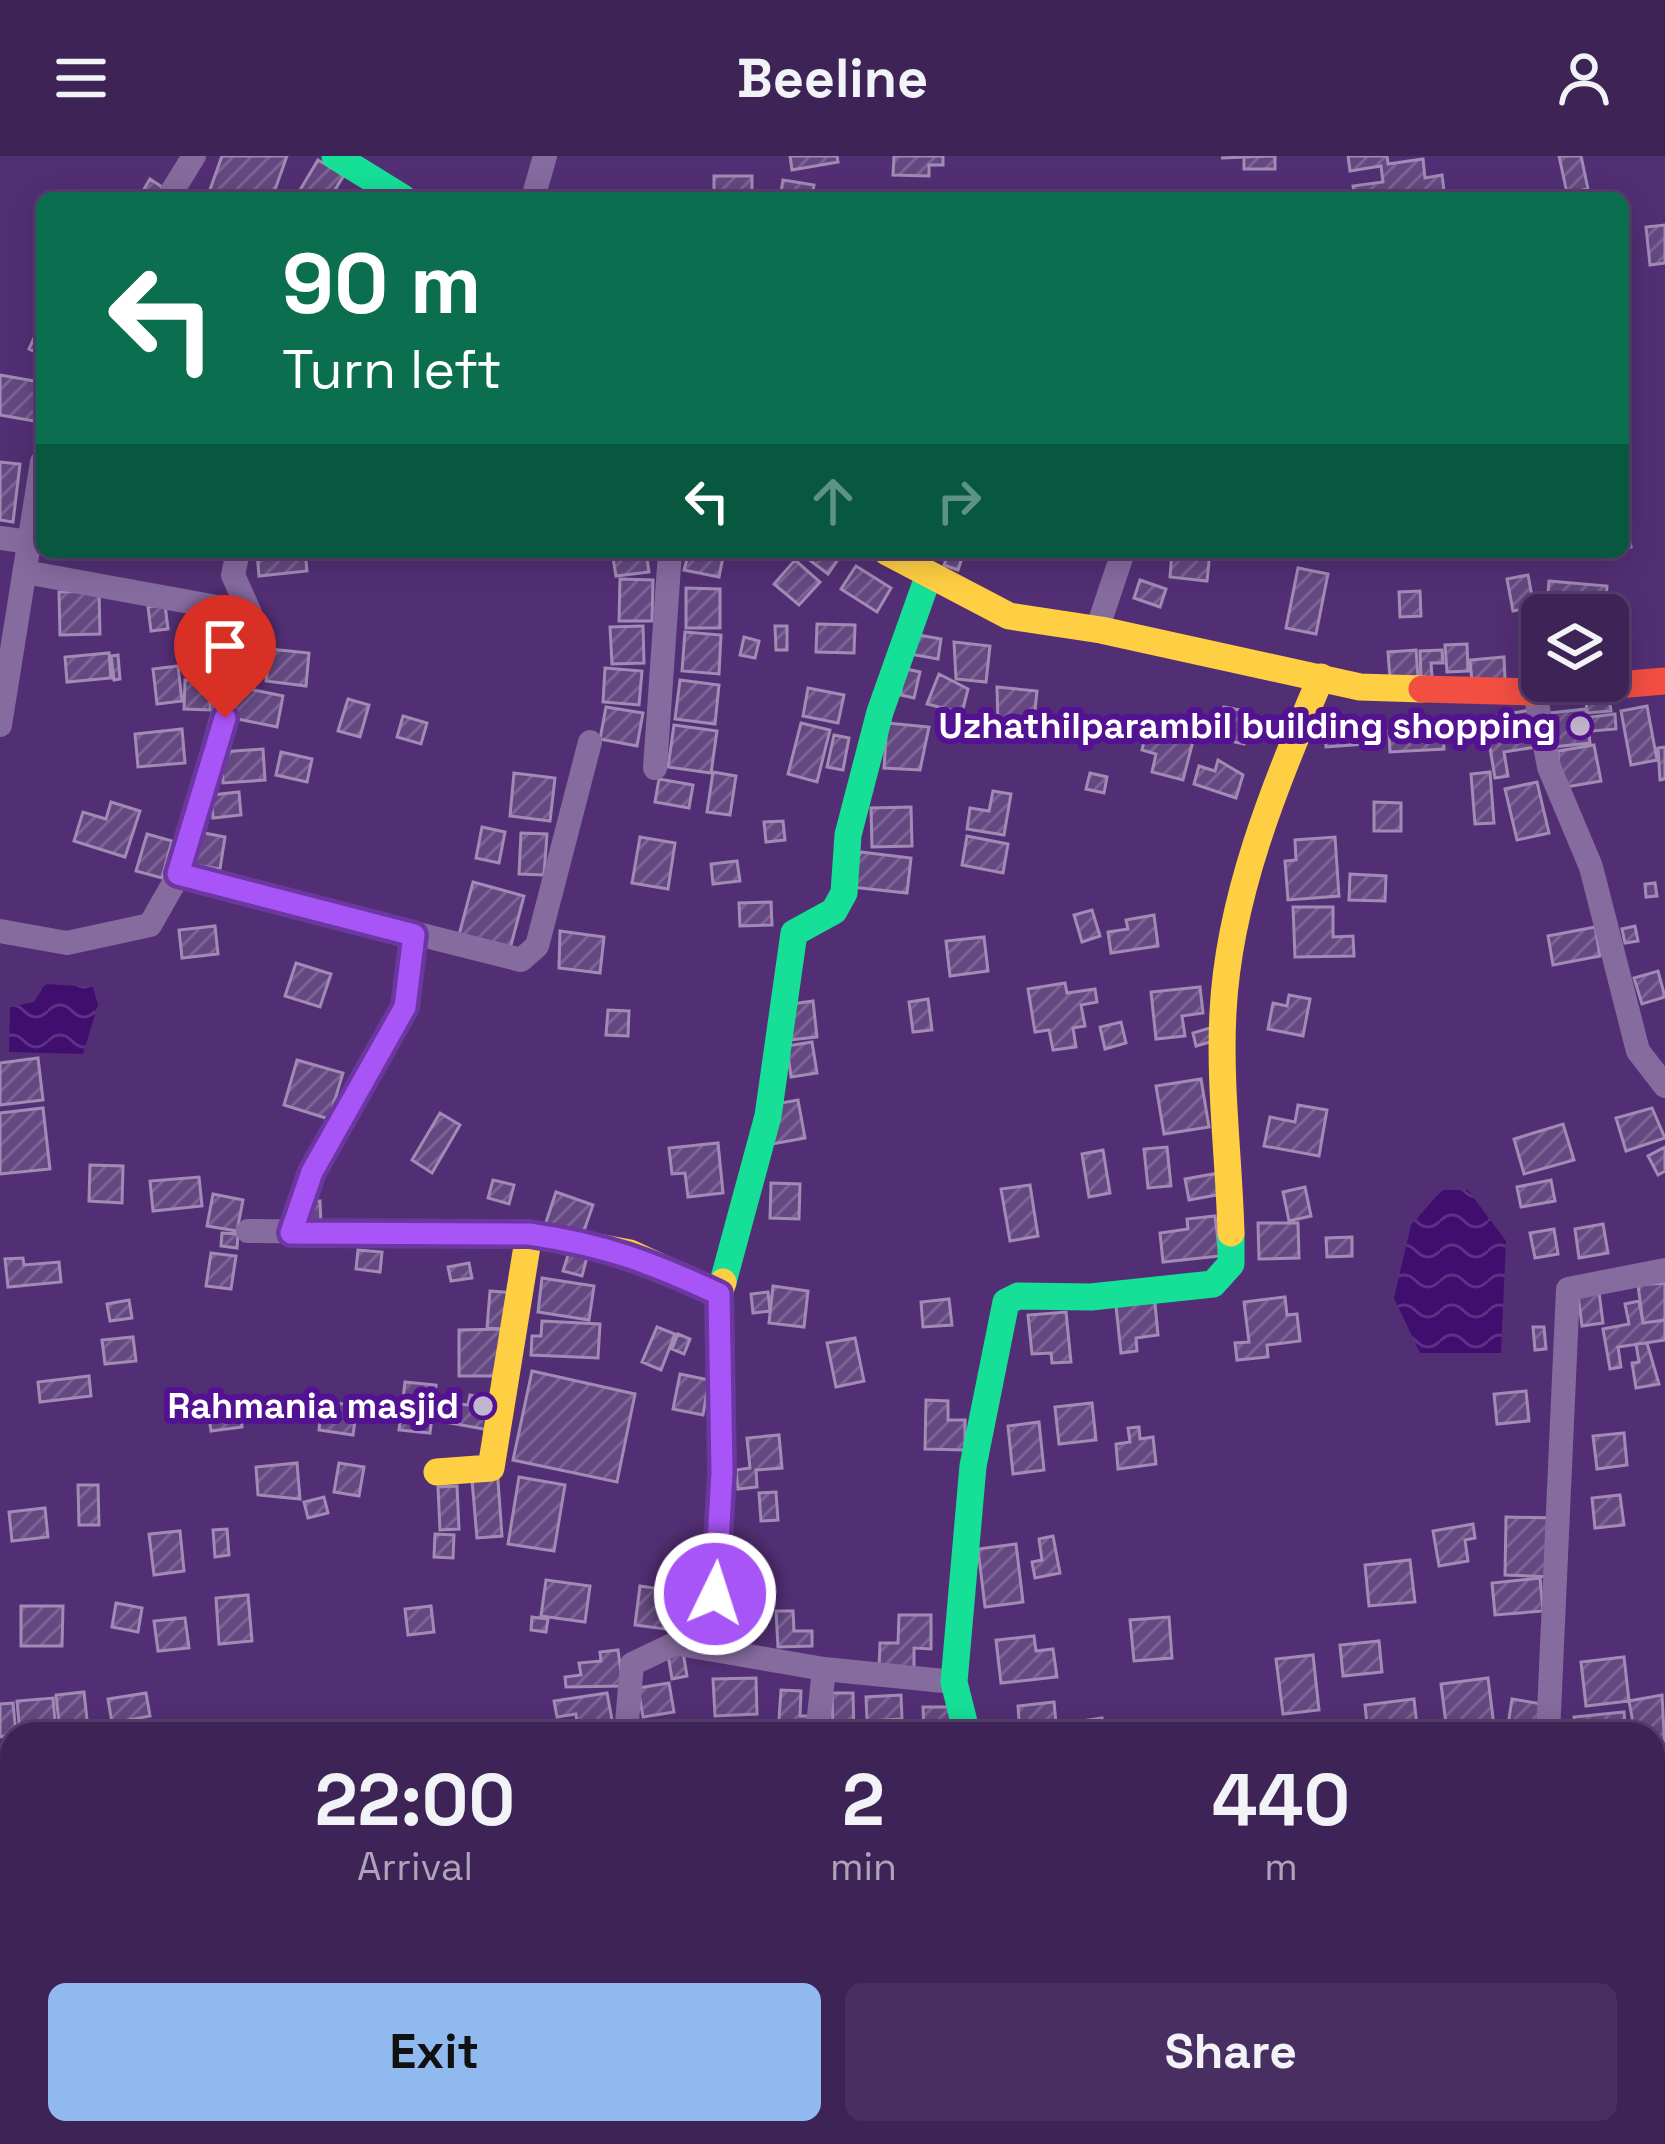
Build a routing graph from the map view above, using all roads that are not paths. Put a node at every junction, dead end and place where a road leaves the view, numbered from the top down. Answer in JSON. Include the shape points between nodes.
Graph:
{"nodes":[{"id":1,"x":194,"y":156,"type":"edge"},
{"id":2,"x":335,"y":156,"type":"edge"},
{"id":3,"x":545,"y":156,"type":"edge"},
{"id":4,"x":172,"y":192,"type":"edge"},
{"id":5,"x":394,"y":192,"type":"edge"},
{"id":6,"x":534,"y":192,"type":"edge"},
{"id":7,"x":36,"y":499,"type":"edge"},
{"id":8,"x":0,"y":538,"type":"edge"},
{"id":9,"x":29,"y":542,"type":"junction"},
{"id":10,"x":237,"y":558,"type":"edge"},
{"id":11,"x":670,"y":558,"type":"edge"},
{"id":12,"x":897,"y":558,"type":"edge"},
{"id":13,"x":1121,"y":558,"type":"edge"},
{"id":14,"x":25,"y":572,"type":"junction"},
{"id":15,"x":928,"y":577,"type":"junction"},
{"id":16,"x":250,"y":613,"type":"junction"},
{"id":17,"x":1097,"y":630,"type":"junction"},
{"id":18,"x":1321,"y":676,"type":"junction"},
{"id":19,"x":1665,"y":681,"type":"edge"},
{"id":20,"x":1629,"y":684,"type":"edge"},
{"id":21,"x":1521,"y":692,"type":"edge"},
{"id":22,"x":1537,"y":702,"type":"edge"},
{"id":23,"x":0,"y":725,"type":"edge"},
{"id":24,"x":590,"y":742,"type":"dead end"},
{"id":25,"x":655,"y":768,"type":"dead end"},
{"id":26,"x":178,"y":874,"type":"junction"},
{"id":27,"x":0,"y":931,"type":"edge"},
{"id":28,"x":414,"y":935,"type":"junction"},
{"id":29,"x":1665,"y":1086,"type":"edge"},
{"id":30,"x":248,"y":1232,"type":"dead end"},
{"id":31,"x":291,"y":1233,"type":"junction"},
{"id":32,"x":529,"y":1234,"type":"junction"},
{"id":33,"x":1665,"y":1270,"type":"edge"},
{"id":34,"x":719,"y":1294,"type":"junction"},
{"id":35,"x":437,"y":1472,"type":"dead end"},
{"id":36,"x":676,"y":1643,"type":"junction"},
{"id":37,"x":824,"y":1669,"type":"junction"},
{"id":38,"x":954,"y":1682,"type":"junction"},
{"id":39,"x":627,"y":1722,"type":"edge"},
{"id":40,"x":818,"y":1722,"type":"edge"},
{"id":41,"x":964,"y":1722,"type":"edge"},
{"id":42,"x":1549,"y":1722,"type":"edge"}],
"edges":[{"from":1,"to":4,"type":"street"},
{"from":2,"to":5,"type":"street"},
{"from":3,"to":6,"type":"street"},
{"from":7,"to":9,"type":"street"},
{"from":8,"to":9,"type":"street"},
{"from":9,"to":14,"type":"street"},
{"from":10,"to":16,"type":"street","via":[[233,575]]},
{"from":11,"to":25,"type":"street"},
{"from":12,"to":15,"type":"street"},
{"from":13,"to":17,"type":"street"},
{"from":14,"to":16,"type":"street"},
{"from":14,"to":23,"type":"street"},
{"from":15,"to":17,"type":"street","via":[[1009,616]]},
{"from":15,"to":34,"type":"street","via":[[880,712],[848,835],[844,893],[834,910],[794,933],[786,1032],[750,1200]]},
{"from":16,"to":26,"type":"street"},
{"from":17,"to":18,"type":"street"},
{"from":18,"to":21,"type":"street","via":[[1360,687]]},
{"from":18,"to":38,"type":"street","via":[[1253,850],[1226,977],[1231,1264],[1213,1284],[1006,1302],[973,1466]]},
{"from":19,"to":20,"type":"street"},
{"from":22,"to":29,"type":"street","via":[[1549,767],[1591,867],[1638,1051]]},
{"from":24,"to":28,"type":"street","via":[[537,946],[521,960],[505,959]]},
{"from":26,"to":27,"type":"street","via":[[150,926],[67,943]]},
{"from":26,"to":28,"type":"street"},
{"from":28,"to":31,"type":"street","via":[[405,1007],[312,1172]]},
{"from":30,"to":31,"type":"street"},
{"from":31,"to":32,"type":"street"},
{"from":32,"to":34,"type":"street","via":[[630,1253]]},
{"from":32,"to":35,"type":"street","via":[[491,1468]]},
{"from":33,"to":42,"type":"street","via":[[1568,1289]]},
{"from":34,"to":36,"type":"street","via":[[722,1473],[712,1626]]},
{"from":36,"to":37,"type":"street"},
{"from":36,"to":39,"type":"street","via":[[632,1664]]},
{"from":37,"to":38,"type":"street"},
{"from":37,"to":40,"type":"street"},
{"from":38,"to":41,"type":"street"}]}
